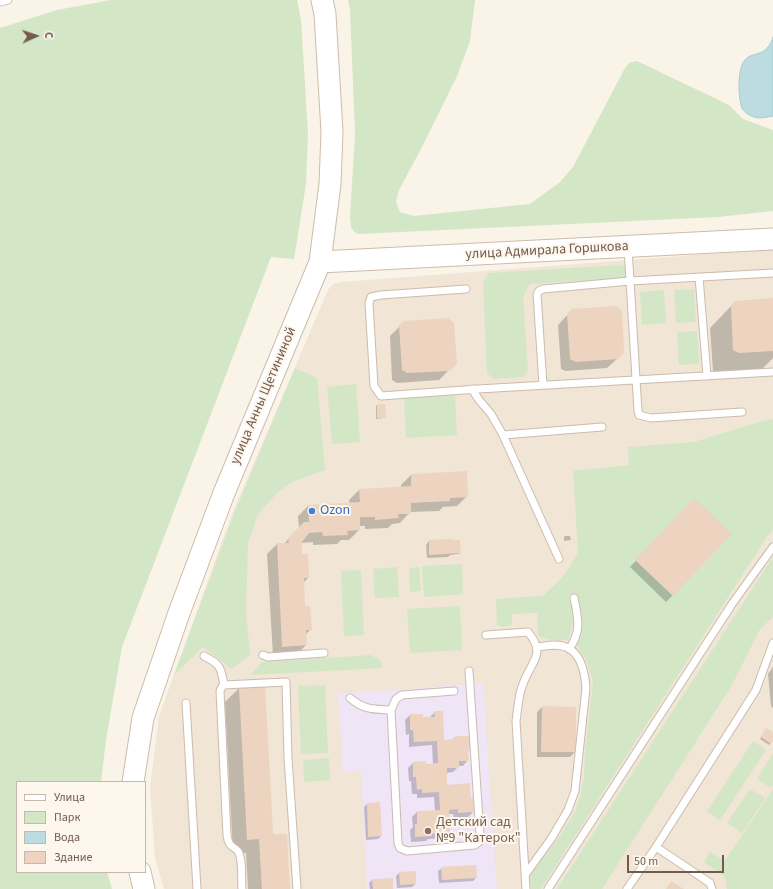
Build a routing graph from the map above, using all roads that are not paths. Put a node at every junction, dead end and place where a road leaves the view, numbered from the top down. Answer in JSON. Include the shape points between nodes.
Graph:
{"nodes":[{"id":1,"x":8,"y":0,"type":"edge"},
{"id":2,"x":322,"y":0,"type":"edge"},
{"id":3,"x":0,"y":2,"type":"edge"},
{"id":4,"x":773,"y":239,"type":"edge"},
{"id":5,"x":628,"y":247,"type":"junction"},
{"id":6,"x":320,"y":262,"type":"junction"},
{"id":7,"x":773,"y":273,"type":"edge"},
{"id":8,"x":699,"y":277,"type":"junction"},
{"id":9,"x":630,"y":281,"type":"junction"},
{"id":10,"x":466,"y":289,"type":"dead end"},
{"id":11,"x":773,"y":372,"type":"edge"},
{"id":12,"x":707,"y":376,"type":"junction"},
{"id":13,"x":636,"y":380,"type":"junction"},
{"id":14,"x":543,"y":385,"type":"junction"},
{"id":15,"x":472,"y":389,"type":"junction"},
{"id":16,"x":742,"y":412,"type":"dead end"},
{"id":17,"x":602,"y":427,"type":"dead end"},
{"id":18,"x":503,"y":435,"type":"junction"},
{"id":19,"x":773,"y":547,"type":"edge"},
{"id":20,"x":559,"y":559,"type":"dead end"},
{"id":21,"x":574,"y":598,"type":"dead end"},
{"id":22,"x":486,"y":635,"type":"dead end"},
{"id":23,"x":773,"y":643,"type":"edge"},
{"id":24,"x":537,"y":647,"type":"junction"},
{"id":25,"x":569,"y":649,"type":"junction"},
{"id":26,"x":324,"y":653,"type":"dead end"},
{"id":27,"x":263,"y":655,"type":"dead end"},
{"id":28,"x":204,"y":656,"type":"dead end"},
{"id":29,"x":469,"y":671,"type":"dead end"},
{"id":30,"x":224,"y":685,"type":"junction"},
{"id":31,"x":454,"y":691,"type":"dead end"},
{"id":32,"x":350,"y":698,"type":"dead end"},
{"id":33,"x":186,"y":703,"type":"dead end"},
{"id":34,"x":391,"y":710,"type":"junction"},
{"id":35,"x":133,"y":781,"type":"edge"},
{"id":36,"x":656,"y":847,"type":"junction"},
{"id":37,"x":140,"y":873,"type":"edge"},
{"id":38,"x":525,"y":876,"type":"junction"},
{"id":39,"x":144,"y":889,"type":"edge"},
{"id":40,"x":197,"y":889,"type":"edge"},
{"id":41,"x":242,"y":889,"type":"edge"},
{"id":42,"x":297,"y":889,"type":"edge"},
{"id":43,"x":526,"y":889,"type":"edge"},
{"id":44,"x":548,"y":889,"type":"edge"},
{"id":45,"x":627,"y":889,"type":"edge"},
{"id":46,"x":712,"y":889,"type":"edge"}],
"edges":[{"from":1,"to":3,"type":"lane"},
{"from":2,"to":6,"type":"main road","name":"улица Анны Щетининой","via":[[332,132],[330,184]]},
{"from":4,"to":5,"type":"main road","name":"улица Адмирала Горшкова"},
{"from":5,"to":6,"type":"main road","name":"улица Адмирала Горшкова"},
{"from":5,"to":9,"type":"lane"},
{"from":6,"to":35,"type":"main road","name":"улица Анны Щетининой","via":[[227,485],[179,613],[143,718]]},
{"from":7,"to":8,"type":"lane"},
{"from":8,"to":9,"type":"lane"},
{"from":8,"to":12,"type":"lane"},
{"from":9,"to":13,"type":"lane"},
{"from":9,"to":14,"type":"lane","via":[[547,288],[539,291],[537,294]]},
{"from":10,"to":15,"type":"lane","via":[[371,297],[374,386],[381,396]]},
{"from":11,"to":12,"type":"lane"},
{"from":12,"to":13,"type":"lane"},
{"from":13,"to":14,"type":"lane"},
{"from":13,"to":16,"type":"lane","via":[[638,411],[639,415],[645,417]]},
{"from":14,"to":15,"type":"lane"},
{"from":15,"to":18,"type":"lane"},
{"from":17,"to":18,"type":"lane"},
{"from":18,"to":20,"type":"lane"},
{"from":19,"to":44,"type":"lane","via":[[732,604]]},
{"from":21,"to":25,"type":"lane","via":[[579,620],[574,642]]},
{"from":22,"to":24,"type":"lane","via":[[528,632]]},
{"from":23,"to":36,"type":"lane","via":[[756,690]]},
{"from":24,"to":25,"type":"lane","via":[[551,645],[565,646]]},
{"from":24,"to":38,"type":"lane","via":[[537,656],[523,683],[518,700],[516,721]]},
{"from":25,"to":38,"type":"lane","via":[[576,654],[586,683],[578,777],[568,810]]},
{"from":26,"to":27,"type":"lane","via":[[268,657]]},
{"from":28,"to":30,"type":"lane","via":[[214,661],[222,670]]},
{"from":29,"to":34,"type":"lane","via":[[480,835],[475,845],[407,851],[400,848]]},
{"from":30,"to":41,"type":"lane","via":[[220,695],[227,835],[230,845],[238,851],[240,858]]},
{"from":30,"to":42,"type":"lane","via":[[286,682]]},
{"from":31,"to":34,"type":"lane","via":[[402,695],[396,699]]},
{"from":32,"to":34,"type":"lane","via":[[368,709]]},
{"from":33,"to":40,"type":"lane"},
{"from":36,"to":45,"type":"lane"},
{"from":36,"to":46,"type":"lane","via":[[710,883]]},
{"from":37,"to":39,"type":"main road"},
{"from":38,"to":43,"type":"lane"}]}
